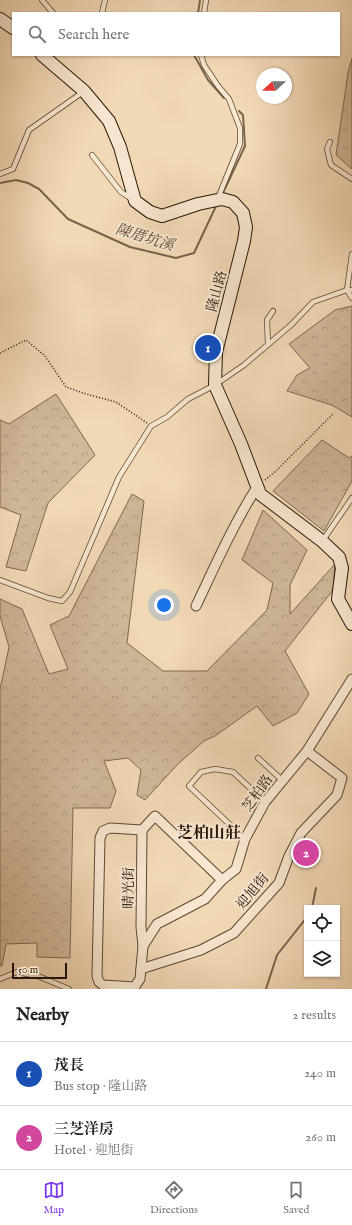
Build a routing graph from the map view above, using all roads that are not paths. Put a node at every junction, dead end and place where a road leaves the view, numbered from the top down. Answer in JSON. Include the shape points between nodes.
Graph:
{"nodes":[{"id":1,"x":42,"y":0,"type":"edge"},
{"id":2,"x":105,"y":0,"type":"edge"},
{"id":3,"x":206,"y":0,"type":"edge"},
{"id":4,"x":51,"y":12,"type":"edge"},
{"id":5,"x":102,"y":12,"type":"edge"},
{"id":6,"x":204,"y":12,"type":"edge"},
{"id":7,"x":0,"y":19,"type":"edge"},
{"id":8,"x":12,"y":27,"type":"edge"},
{"id":9,"x":43,"y":56,"type":"edge"},
{"id":10,"x":201,"y":56,"type":"edge"},
{"id":11,"x":84,"y":91,"type":"junction"},
{"id":12,"x":330,"y":142,"type":"dead end"},
{"id":13,"x":92,"y":155,"type":"dead end"},
{"id":14,"x":0,"y":174,"type":"edge"},
{"id":15,"x":352,"y":179,"type":"edge"},
{"id":16,"x":219,"y":200,"type":"junction"},
{"id":17,"x":135,"y":202,"type":"junction"},
{"id":18,"x":352,"y":254,"type":"edge"},
{"id":19,"x":349,"y":290,"type":"edge"},
{"id":20,"x":352,"y":298,"type":"edge"},
{"id":21,"x":273,"y":312,"type":"dead end"},
{"id":22,"x":268,"y":344,"type":"junction"},
{"id":23,"x":215,"y":385,"type":"junction"},
{"id":24,"x":256,"y":487,"type":"junction"},
{"id":25,"x":352,"y":498,"type":"edge"},
{"id":26,"x":322,"y":541,"type":"junction"},
{"id":27,"x":0,"y":580,"type":"edge"},
{"id":28,"x":196,"y":606,"type":"dead end"},
{"id":29,"x":352,"y":624,"type":"edge"},
{"id":30,"x":352,"y":679,"type":"edge"},
{"id":31,"x":308,"y":751,"type":"junction"},
{"id":32,"x":258,"y":758,"type":"dead end"},
{"id":33,"x":283,"y":781,"type":"junction"},
{"id":34,"x":265,"y":802,"type":"junction"},
{"id":35,"x":142,"y":830,"type":"junction"},
{"id":36,"x":245,"y":839,"type":"junction"},
{"id":37,"x":222,"y":880,"type":"junction"},
{"id":38,"x":143,"y":946,"type":"junction"},
{"id":39,"x":141,"y":969,"type":"junction"},
{"id":40,"x":0,"y":979,"type":"edge"},
{"id":41,"x":134,"y":988,"type":"edge"},
{"id":42,"x":69,"y":989,"type":"edge"}],
"edges":[{"from":1,"to":4,"type":"lane"},
{"from":2,"to":5,"type":"lane"},
{"from":3,"to":6,"type":"lane"},
{"from":7,"to":8,"type":"street"},
{"from":9,"to":11,"type":"street"},
{"from":10,"to":16,"type":"lane","via":[[204,65],[229,99],[240,128],[240,144]]},
{"from":11,"to":14,"type":"lane","via":[[29,130],[13,169]]},
{"from":11,"to":17,"type":"street","via":[[109,121],[120,147]]},
{"from":12,"to":15,"type":"lane","via":[[327,149],[330,165]]},
{"from":13,"to":17,"type":"lane","via":[[121,192]]},
{"from":16,"to":17,"type":"street","via":[[162,216]]},
{"from":16,"to":23,"type":"street","name":"隆山路","via":[[234,202],[243,213],[246,227],[216,352]]},
{"from":18,"to":19,"type":"lane"},
{"from":19,"to":20,"type":"lane"},
{"from":19,"to":22,"type":"lane","via":[[313,302]]},
{"from":21,"to":22,"type":"lane","via":[[267,320]]},
{"from":22,"to":23,"type":"lane"},
{"from":23,"to":24,"type":"street","name":"隆山路","via":[[241,444]]},
{"from":23,"to":27,"type":"lane","via":[[188,399],[152,426],[119,477],[70,592],[62,601]]},
{"from":24,"to":26,"type":"street","name":"隆山路","via":[[260,494]]},
{"from":24,"to":28,"type":"street"},
{"from":25,"to":26,"type":"lane"},
{"from":26,"to":29,"type":"street","name":"隆山路","via":[[339,557],[342,568],[338,599]]},
{"from":30,"to":31,"type":"street","name":"芝柏路"},
{"from":31,"to":33,"type":"street","name":"芝柏路"},
{"from":31,"to":39,"type":"street","name":"迎旭街","via":[[342,778],[336,795],[301,833],[279,883],[234,933],[201,950]]},
{"from":32,"to":33,"type":"lane"},
{"from":33,"to":34,"type":"street","name":"芝柏路"},
{"from":34,"to":36,"type":"street","name":"芝柏路"},
{"from":34,"to":36,"type":"lane","via":[[233,772],[215,769],[201,772],[189,786]]},
{"from":35,"to":37,"type":"street","via":[[155,816]]},
{"from":35,"to":38,"type":"street","name":"晴光街"},
{"from":35,"to":41,"type":"street","via":[[110,828],[104,831],[100,838],[97,976],[103,985]]},
{"from":36,"to":37,"type":"street","name":"芝柏路","via":[[236,869]]},
{"from":37,"to":38,"type":"street","name":"芝柏路","via":[[206,899],[157,924]]},
{"from":38,"to":39,"type":"street","name":"芝柏路"},
{"from":39,"to":41,"type":"street","name":"芝柏路","via":[[140,979]]},
{"from":40,"to":42,"type":"lane","via":[[17,972],[38,976]]}]}
